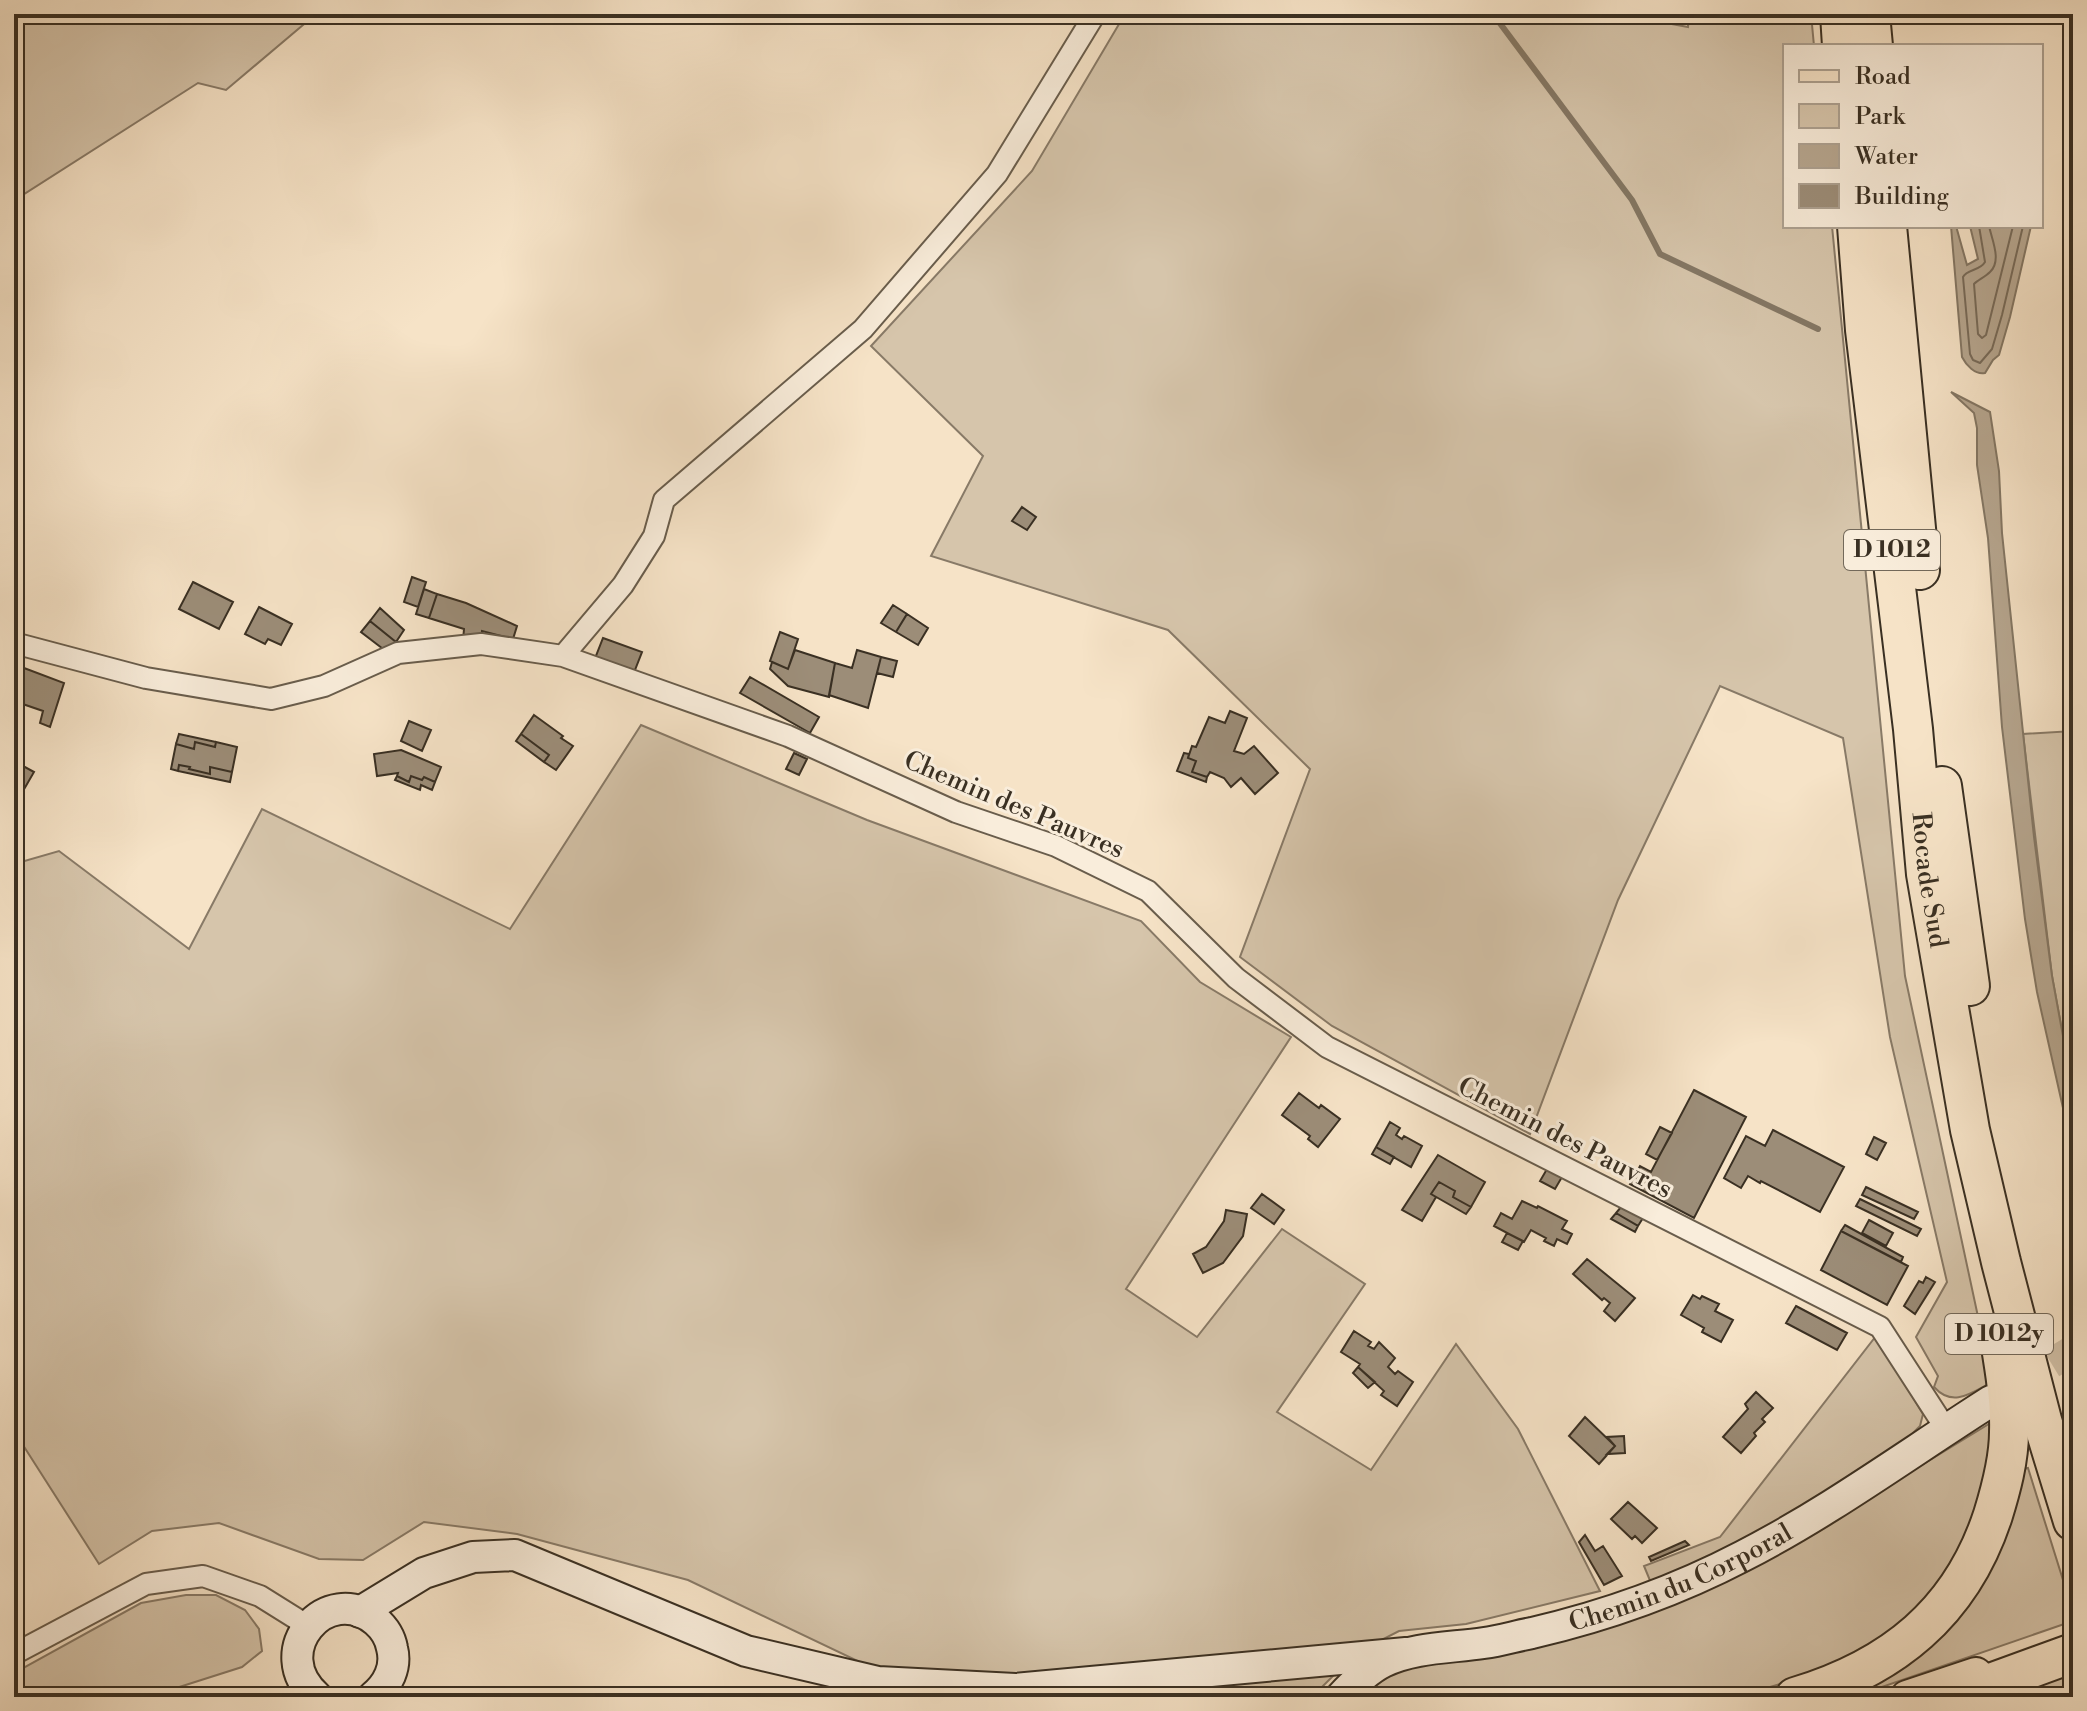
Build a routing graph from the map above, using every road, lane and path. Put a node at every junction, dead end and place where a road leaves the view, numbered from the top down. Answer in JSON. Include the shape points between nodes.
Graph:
{"nodes":[{"id":1,"x":1095,"y":14,"type":"edge"},
{"id":2,"x":1840,"y":14,"type":"edge"},
{"id":3,"x":1870,"y":14,"type":"edge"},
{"id":4,"x":1842,"y":44,"type":"edge"},
{"id":5,"x":1873,"y":44,"type":"edge"},
{"id":6,"x":1857,"y":228,"type":"edge"},
{"id":7,"x":1887,"y":228,"type":"edge"},
{"id":8,"x":14,"y":643,"type":"edge"},
{"id":9,"x":563,"y":656,"type":"junction"},
{"id":10,"x":1970,"y":1130,"type":"junction"},
{"id":11,"x":1991,"y":1401,"type":"tunnel mouth"},
{"id":12,"x":1946,"y":1429,"type":"junction"},
{"id":13,"x":2071,"y":1435,"type":"edge"},
{"id":14,"x":2073,"y":1521,"type":"edge"},
{"id":15,"x":371,"y":1619,"type":"junction"},
{"id":16,"x":308,"y":1626,"type":"junction"},
{"id":17,"x":2073,"y":1638,"type":"edge"},
{"id":18,"x":1406,"y":1653,"type":"junction"},
{"id":19,"x":2073,"y":1653,"type":"edge"},
{"id":20,"x":14,"y":1654,"type":"edge"},
{"id":21,"x":1343,"y":1696,"type":"edge"},
{"id":22,"x":317,"y":1697,"type":"edge"},
{"id":23,"x":373,"y":1697,"type":"edge"},
{"id":24,"x":1795,"y":1697,"type":"edge"},
{"id":25,"x":1907,"y":1697,"type":"edge"},
{"id":26,"x":1952,"y":1697,"type":"edge"}],
"edges":[{"from":1,"to":9,"type":"street","via":[[997,174],[863,329],[664,500],[654,536],[623,585]]},
{"from":2,"to":4,"type":"highway"},
{"from":3,"to":5,"type":"highway"},
{"from":6,"to":10,"type":"highway","name":"Rocade Sud","number":"D 1012","via":[[1926,874]]},
{"from":7,"to":13,"type":"highway","name":"Rocade Sud","number":"D 1012","via":[[1937,748],[1974,1011],[2014,1212]]},
{"from":8,"to":9,"type":"street","name":"Chemin des Pauvres","via":[[146,678],[271,699],[324,686],[398,653],[481,644]]},
{"from":9,"to":12,"type":"street","name":"Chemin des Pauvres","via":[[788,736],[956,812],[1056,846],[1148,891],[1236,978],[1327,1047],[1880,1327]]},
{"from":10,"to":14,"type":"highway","name":"Rocade Sud","via":[[2042,1420]]},
{"from":10,"to":24,"type":"highway","number":"D 1012y","via":[[1967,1163],[2007,1385],[2009,1434],[2002,1488],[1967,1574],[1933,1619],[1879,1662]]},
{"from":11,"to":12,"type":"street","name":"Chemin du Corporal"},
{"from":12,"to":18,"type":"street","name":"Chemin du Corporal","via":[[1744,1556],[1648,1600],[1488,1642]]},
{"from":15,"to":16,"type":"street","via":[[338,1610]]},
{"from":15,"to":18,"type":"street","via":[[424,1573],[473,1557],[515,1555],[746,1651],[878,1682],[1015,1689]]},
{"from":15,"to":23,"type":"street","via":[[389,1638],[393,1652],[389,1679]]},
{"from":16,"to":20,"type":"street","via":[[260,1596],[203,1576],[146,1584]]},
{"from":16,"to":22,"type":"street","via":[[297,1664]]},
{"from":17,"to":25,"type":"main road"},
{"from":18,"to":21,"type":"street","name":"Chemin du Corporal","via":[[1380,1663]]},
{"from":19,"to":26,"type":"highway"}]}
